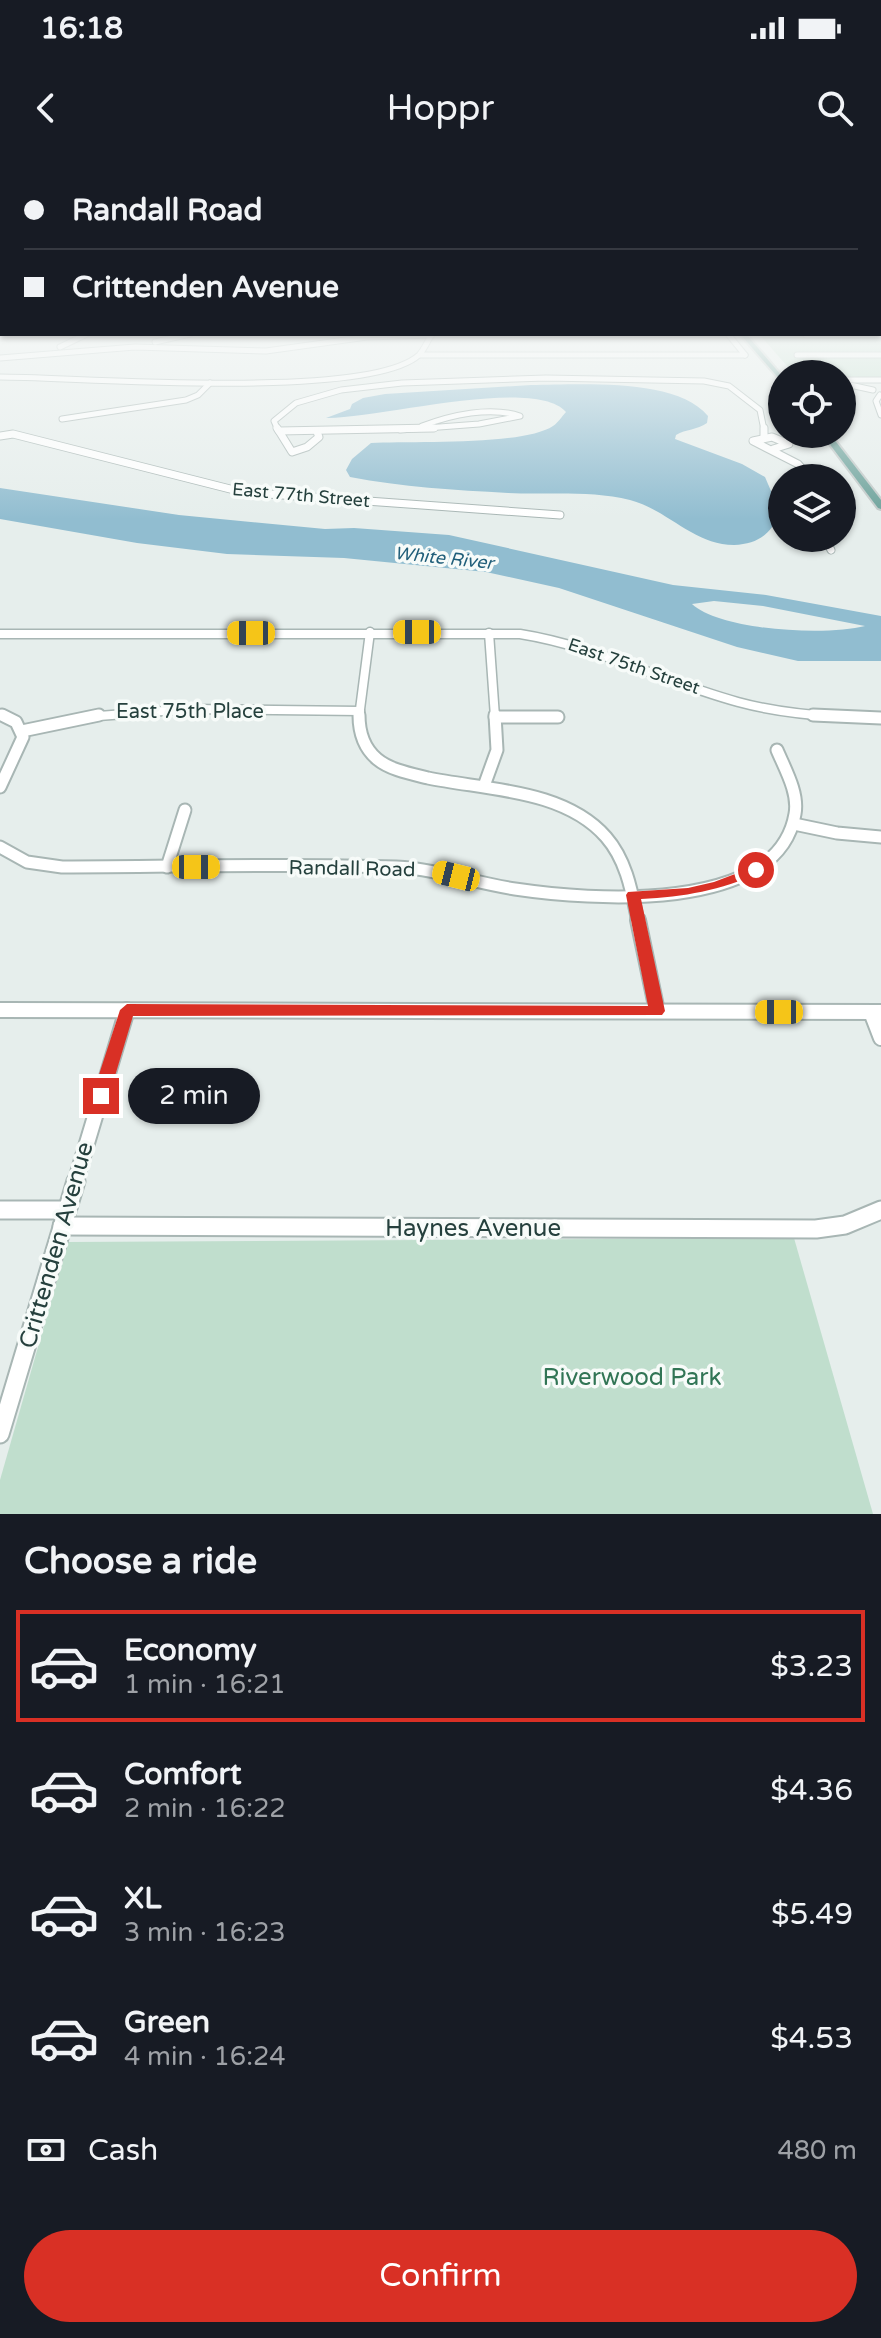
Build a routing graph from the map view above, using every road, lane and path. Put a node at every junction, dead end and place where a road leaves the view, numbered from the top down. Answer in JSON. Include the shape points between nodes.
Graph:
{"nodes":[{"id":1,"x":201,"y":392,"type":"edge"},
{"id":2,"x":288,"y":392,"type":"edge"},
{"id":3,"x":327,"y":392,"type":"edge"},
{"id":4,"x":737,"y":392,"type":"edge"},
{"id":5,"x":880,"y":395,"type":"edge"},
{"id":6,"x":303,"y":400,"type":"junction"},
{"id":7,"x":881,"y":415,"type":"edge"},
{"id":8,"x":62,"y":419,"type":"dead end"},
{"id":9,"x":422,"y":426,"type":"junction"},
{"id":10,"x":279,"y":431,"type":"junction"},
{"id":11,"x":317,"y":432,"type":"junction"},
{"id":12,"x":0,"y":436,"type":"edge"},
{"id":13,"x":764,"y":437,"type":"junction"},
{"id":14,"x":837,"y":448,"type":"edge"},
{"id":15,"x":845,"y":448,"type":"edge"},
{"id":16,"x":773,"y":449,"type":"junction"},
{"id":17,"x":798,"y":464,"type":"edge"},
{"id":18,"x":881,"y":494,"type":"edge"},
{"id":19,"x":881,"y":506,"type":"edge"},
{"id":20,"x":560,"y":515,"type":"dead end"},
{"id":21,"x":370,"y":632,"type":"junction"},
{"id":22,"x":489,"y":633,"type":"junction"},
{"id":23,"x":0,"y":634,"type":"edge"},
{"id":24,"x":360,"y":711,"type":"junction"},
{"id":25,"x":0,"y":714,"type":"edge"},
{"id":26,"x":495,"y":717,"type":"junction"},
{"id":27,"x":558,"y":717,"type":"dead end"},
{"id":28,"x":881,"y":718,"type":"edge"},
{"id":29,"x":22,"y":731,"type":"junction"},
{"id":30,"x":777,"y":750,"type":"dead end"},
{"id":31,"x":484,"y":786,"type":"junction"},
{"id":32,"x":0,"y":787,"type":"edge"},
{"id":33,"x":185,"y":810,"type":"dead end"},
{"id":34,"x":794,"y":824,"type":"junction"},
{"id":35,"x":881,"y":837,"type":"edge"},
{"id":36,"x":0,"y":847,"type":"edge"},
{"id":37,"x":167,"y":867,"type":"junction"},
{"id":38,"x":633,"y":895,"type":"junction"},
{"id":39,"x":0,"y":1010,"type":"edge"},
{"id":40,"x":127,"y":1010,"type":"junction"},
{"id":41,"x":657,"y":1011,"type":"junction"},
{"id":42,"x":876,"y":1012,"type":"edge"},
{"id":43,"x":881,"y":1038,"type":"edge"},
{"id":44,"x":0,"y":1210,"type":"edge"},
{"id":45,"x":881,"y":1210,"type":"edge"},
{"id":46,"x":64,"y":1218,"type":"junction"},
{"id":47,"x":0,"y":1434,"type":"edge"}],
"edges":[{"from":1,"to":8,"type":"street","via":[[184,401]]},
{"from":2,"to":6,"type":"street"},
{"from":3,"to":6,"type":"street"},
{"from":4,"to":13,"type":"street","via":[[762,412]]},
{"from":5,"to":7,"type":"street","via":[[876,404]]},
{"from":6,"to":10,"type":"street","via":[[277,414]]},
{"from":9,"to":9,"type":"street","via":[[480,414],[520,416],[459,428]]},
{"from":9,"to":11,"type":"street"},
{"from":10,"to":11,"type":"street"},
{"from":10,"to":11,"type":"street","via":[[292,452],[315,441]]},
{"from":12,"to":20,"type":"street","name":"East 77th Street","via":[[13,434],[242,492]]},
{"from":13,"to":16,"type":"street","via":[[753,443]]},
{"from":13,"to":16,"type":"street","via":[[789,443]]},
{"from":14,"to":19,"type":"main road"},
{"from":15,"to":18,"type":"main road"},
{"from":16,"to":17,"type":"street"},
{"from":21,"to":22,"type":"street","name":"East 75th Street"},
{"from":21,"to":23,"type":"street","name":"East 75th Street"},
{"from":21,"to":24,"type":"street"},
{"from":22,"to":26,"type":"street"},
{"from":22,"to":28,"type":"street","name":"East 75th Street","via":[[572,643],[758,707],[811,716]]},
{"from":24,"to":29,"type":"street","name":"East 75th Place","via":[[116,711]]},
{"from":24,"to":31,"type":"street","via":[[362,741],[384,763],[418,778]]},
{"from":25,"to":29,"type":"street"},
{"from":26,"to":27,"type":"street"},
{"from":26,"to":31,"type":"street","via":[[497,750]]},
{"from":29,"to":32,"type":"street","via":[[22,743]]},
{"from":30,"to":34,"type":"street","via":[[794,798]]},
{"from":31,"to":38,"type":"street","via":[[546,800],[586,821],[620,856]]},
{"from":33,"to":37,"type":"street"},
{"from":34,"to":35,"type":"street"},
{"from":34,"to":38,"type":"street","name":"Randall Road","via":[[784,846],[740,878],[688,892]]},
{"from":36,"to":37,"type":"street","name":"Randall Road","via":[[41,865]]},
{"from":37,"to":38,"type":"street","name":"Randall Road","via":[[398,867],[539,892]]},
{"from":38,"to":41,"type":"street"},
{"from":39,"to":40,"type":"street"},
{"from":40,"to":41,"type":"street"},
{"from":40,"to":46,"type":"street","name":"Crittenden Avenue"},
{"from":41,"to":42,"type":"street"},
{"from":42,"to":43,"type":"street"},
{"from":44,"to":46,"type":"street","name":"Haynes Avenue"},
{"from":45,"to":46,"type":"street","name":"Haynes Avenue","via":[[845,1225],[816,1229]]},
{"from":46,"to":47,"type":"street","name":"Crittenden Avenue"}]}
